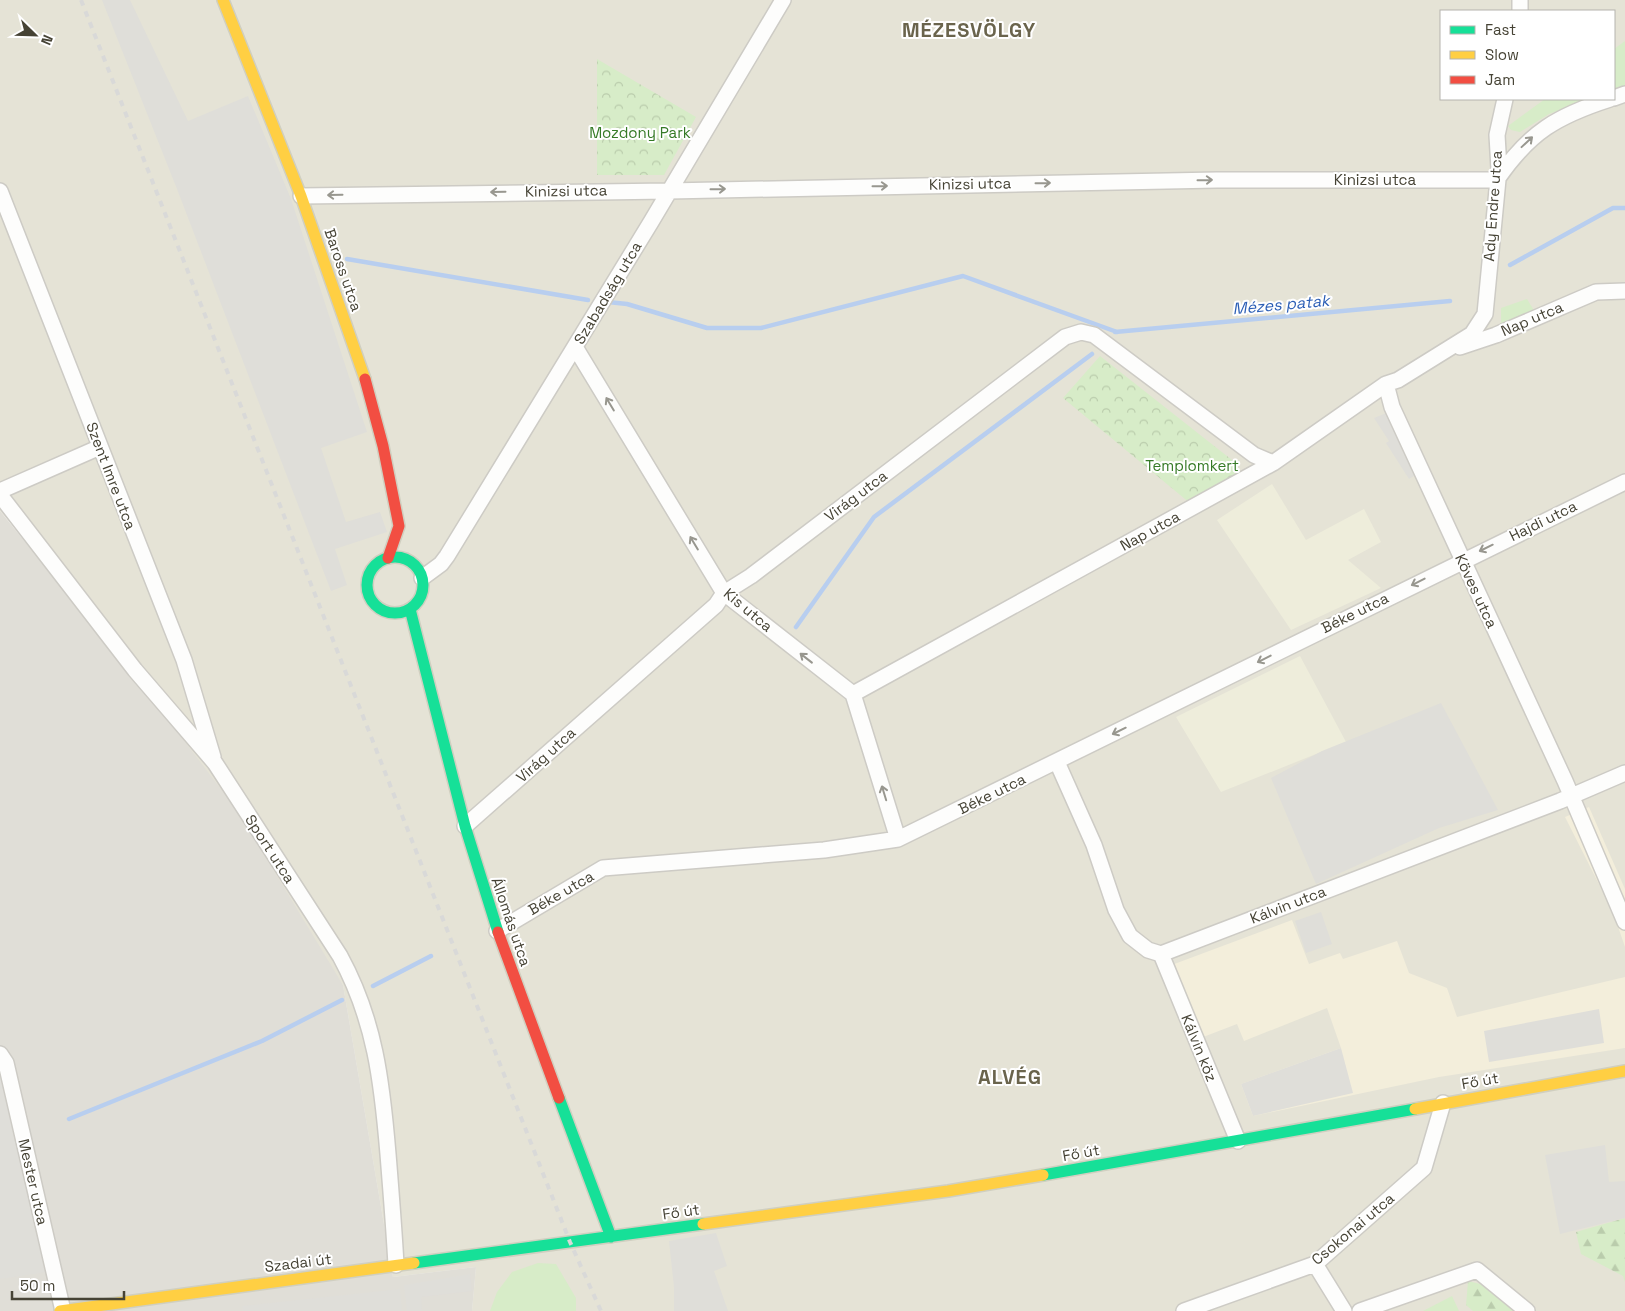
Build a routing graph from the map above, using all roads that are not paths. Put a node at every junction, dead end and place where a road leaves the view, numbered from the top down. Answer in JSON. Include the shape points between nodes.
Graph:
{"nodes":[{"id":1,"x":222,"y":0,"type":"edge"},
{"id":2,"x":783,"y":0,"type":"edge"},
{"id":3,"x":1505,"y":100,"type":"edge"},
{"id":4,"x":1607,"y":100,"type":"edge"},
{"id":5,"x":1497,"y":180,"type":"junction"},
{"id":6,"x":669,"y":191,"type":"junction"},
{"id":7,"x":0,"y":192,"type":"edge"},
{"id":8,"x":301,"y":196,"type":"junction"},
{"id":9,"x":1625,"y":290,"type":"edge"},
{"id":10,"x":1485,"y":314,"type":"joint"},
{"id":11,"x":575,"y":347,"type":"junction"},
{"id":12,"x":1439,"y":354,"type":"junction"},
{"id":13,"x":1386,"y":384,"type":"junction"},
{"id":14,"x":100,"y":447,"type":"junction"},
{"id":15,"x":1273,"y":463,"type":"junction"},
{"id":16,"x":1625,"y":482,"type":"edge"},
{"id":17,"x":0,"y":491,"type":"edge"},
{"id":18,"x":0,"y":495,"type":"edge"},
{"id":19,"x":388,"y":558,"type":"junction"},
{"id":20,"x":1462,"y":560,"type":"junction"},
{"id":21,"x":422,"y":578,"type":"junction"},
{"id":22,"x":724,"y":593,"type":"junction"},
{"id":23,"x":410,"y":608,"type":"junction"},
{"id":24,"x":853,"y":694,"type":"junction"},
{"id":25,"x":1057,"y":762,"type":"junction"},
{"id":26,"x":215,"y":763,"type":"junction"},
{"id":27,"x":1625,"y":773,"type":"edge"},
{"id":28,"x":1571,"y":797,"type":"junction"},
{"id":29,"x":465,"y":826,"type":"junction"},
{"id":30,"x":898,"y":839,"type":"junction"},
{"id":31,"x":1625,"y":922,"type":"edge"},
{"id":32,"x":497,"y":931,"type":"junction"},
{"id":33,"x":1161,"y":954,"type":"junction"},
{"id":34,"x":0,"y":1054,"type":"edge"},
{"id":35,"x":1625,"y":1071,"type":"edge"},
{"id":36,"x":1443,"y":1103,"type":"junction"},
{"id":37,"x":1238,"y":1141,"type":"junction"},
{"id":38,"x":611,"y":1237,"type":"junction"},
{"id":39,"x":540,"y":1246,"type":"joint"},
{"id":40,"x":1315,"y":1264,"type":"junction"},
{"id":41,"x":396,"y":1265,"type":"junction"},
{"id":42,"x":62,"y":1311,"type":"edge"},
{"id":43,"x":1184,"y":1311,"type":"edge"},
{"id":44,"x":1344,"y":1311,"type":"edge"},
{"id":45,"x":1360,"y":1311,"type":"edge"},
{"id":46,"x":1527,"y":1311,"type":"edge"}],
"edges":[{"from":1,"to":8,"type":"main road","name":"Baross utca"},
{"from":2,"to":6,"type":"street","name":"Szabadság utca"},
{"from":3,"to":5,"type":"street","name":"Ady Endre utca","via":[[1497,135]]},
{"from":5,"to":4,"type":"street","one_way":true,"via":[[1517,151],[1537,132],[1566,115]]},
{"from":6,"to":5,"type":"street","name":"Kinizsi utca","one_way":true,"via":[[1197,180]]},
{"from":5,"to":10,"type":"street","name":"Ady Endre utca"},
{"from":6,"to":8,"type":"street","name":"Kinizsi utca","one_way":true},
{"from":6,"to":11,"type":"street","name":"Szabadság utca"},
{"from":7,"to":14,"type":"street","name":"Szent Imre utca"},
{"from":8,"to":19,"type":"main road","name":"Baross utca","via":[[363,374],[383,446],[399,526]]},
{"from":9,"to":12,"type":"street","name":"Nap utca","via":[[1596,292],[1496,335]]},
{"from":10,"to":12,"type":"street","name":"Nap utca","via":[[1472,334]]},
{"from":11,"to":21,"type":"street","name":"Szabadság utca","via":[[447,556]]},
{"from":22,"to":11,"type":"street","name":"Kis utca","one_way":true},
{"from":12,"to":13,"type":"street","name":"Nap utca"},
{"from":13,"to":15,"type":"street","name":"Nap utca"},
{"from":13,"to":20,"type":"street","name":"Köves utca","via":[[1392,407]]},
{"from":14,"to":17,"type":"street"},
{"from":14,"to":26,"type":"street","name":"Szent Imre utca","via":[[184,660]]},
{"from":15,"to":22,"type":"street","name":"Virág utca","via":[[1254,455],[1094,335],[1081,332],[1065,336],[751,576]]},
{"from":15,"to":24,"type":"street","name":"Nap utca"},
{"from":16,"to":20,"type":"street","name":"Hajdi utca","one_way":true},
{"from":18,"to":26,"type":"street","name":"Sport utca","via":[[135,670]]},
{"from":19,"to":21,"type":"main road","via":[[412,563]]},
{"from":19,"to":23,"type":"main road","name":"Baross utca","via":[[379,562],[368,577],[369,596],[382,610],[401,612]]},
{"from":20,"to":25,"type":"street","name":"Béke utca","one_way":true},
{"from":20,"to":28,"type":"street","name":"Köves utca"},
{"from":21,"to":23,"type":"main road","via":[[421,595]]},
{"from":24,"to":22,"type":"street","name":"Kis utca","one_way":true},
{"from":22,"to":29,"type":"street","name":"Virág utca","via":[[716,605]]},
{"from":23,"to":29,"type":"main road","name":"Állomás utca"},
{"from":30,"to":24,"type":"street","one_way":true},
{"from":25,"to":30,"type":"street","name":"Béke utca"},
{"from":25,"to":33,"type":"street","via":[[1094,846],[1116,910],[1130,936],[1148,950]]},
{"from":26,"to":41,"type":"street","name":"Sport utca","via":[[356,984],[369,1021],[382,1080]]},
{"from":27,"to":28,"type":"street","name":"Kálvin utca"},
{"from":28,"to":31,"type":"street","name":"Köves utca"},
{"from":28,"to":33,"type":"street","name":"Kálvin utca"},
{"from":29,"to":32,"type":"main road","name":"Állomás utca"},
{"from":30,"to":32,"type":"street","name":"Béke utca","via":[[824,850],[603,868]]},
{"from":32,"to":38,"type":"main road","name":"Állomás utca"},
{"from":33,"to":37,"type":"street","name":"Kálvin köz"},
{"from":34,"to":42,"type":"street","name":"Mester utca","via":[[6,1063]]},
{"from":35,"to":36,"type":"main road","name":"Fő út"},
{"from":36,"to":37,"type":"main road","name":"Fő út"},
{"from":36,"to":40,"type":"street","name":"Csokonai utca","via":[[1424,1168]]},
{"from":37,"to":38,"type":"main road","name":"Fő út","via":[[948,1191]]},
{"from":38,"to":39,"type":"main road","name":"Fő út"},
{"from":39,"to":41,"type":"main road","name":"Szadai út"},
{"from":40,"to":43,"type":"street","name":"Csokonai utca"},
{"from":40,"to":44,"type":"street"},
{"from":41,"to":42,"type":"main road","name":"Szadai út"},
{"from":45,"to":46,"type":"street","via":[[1477,1270]]}]}
